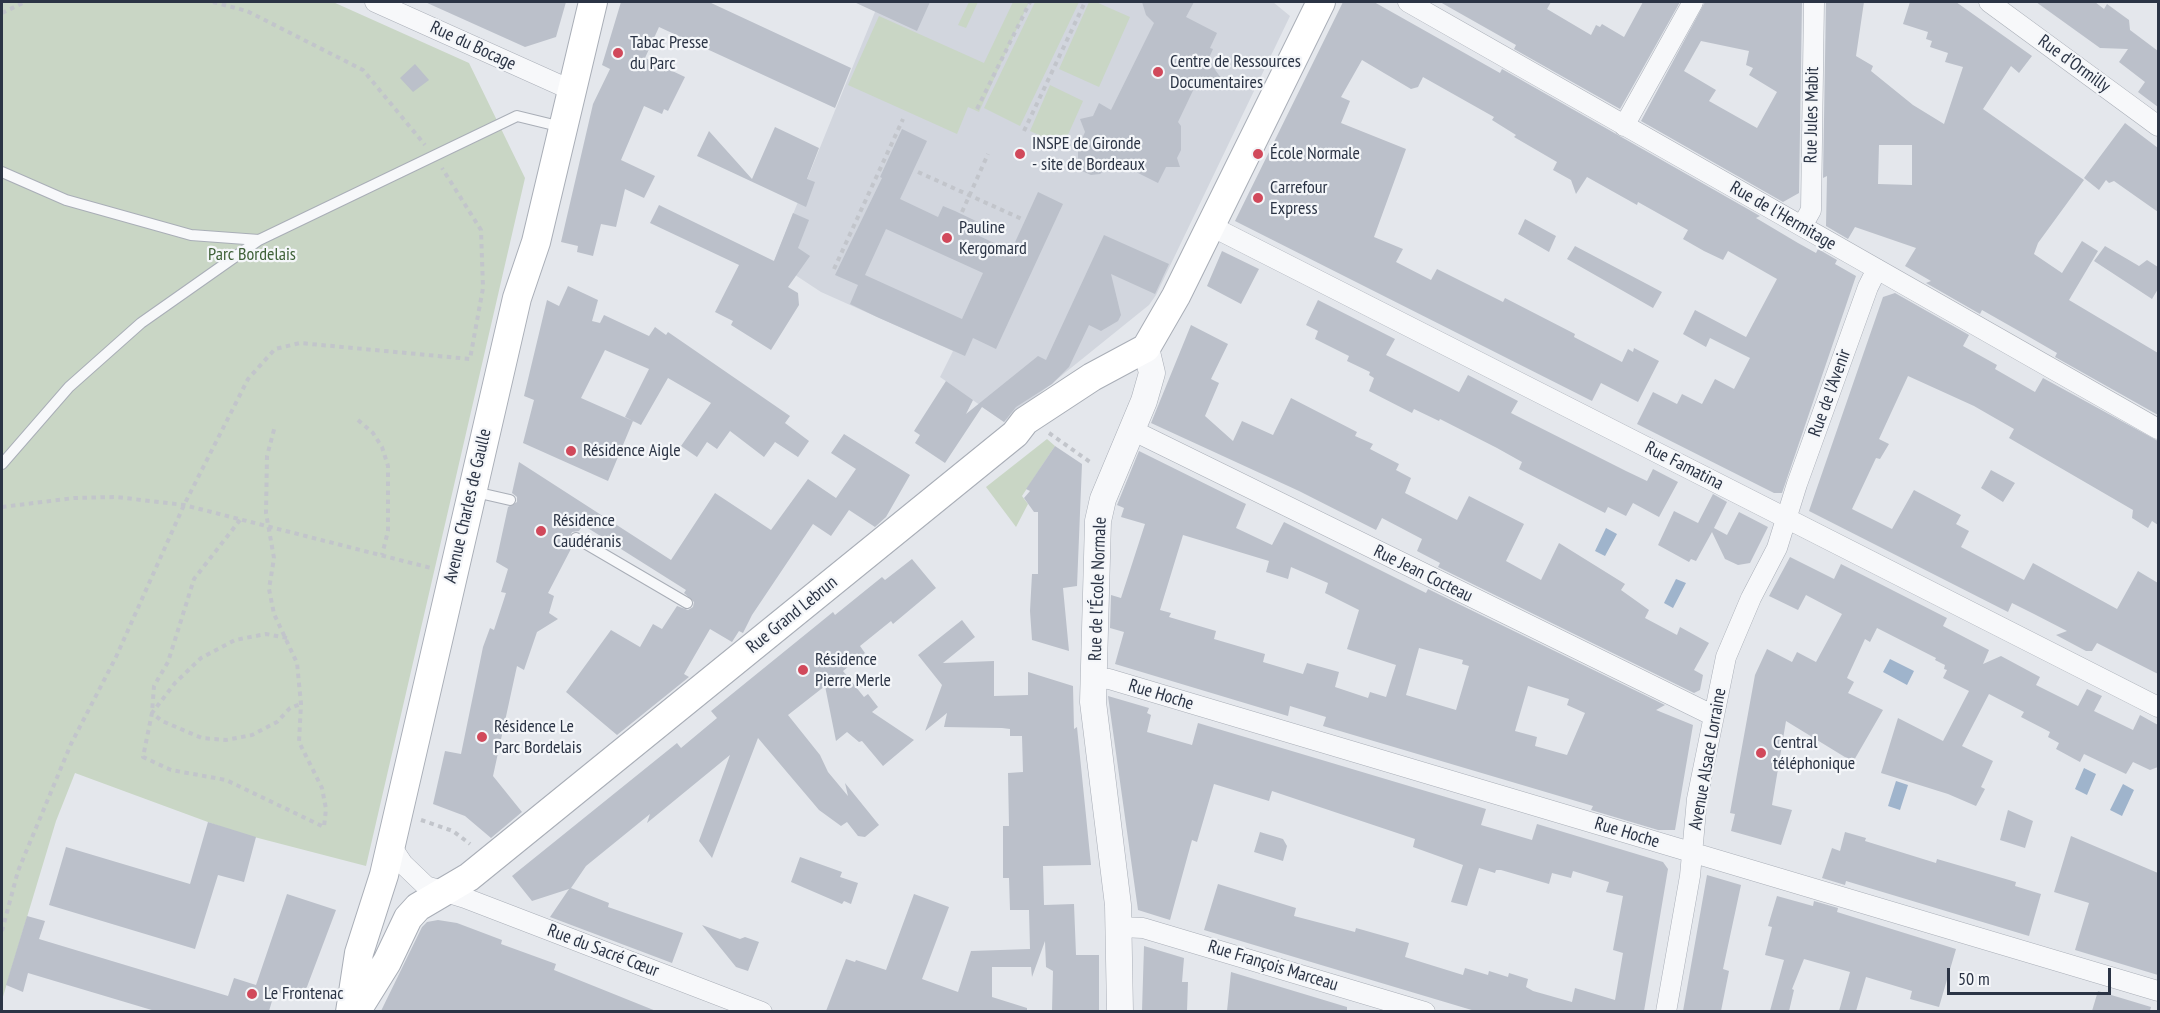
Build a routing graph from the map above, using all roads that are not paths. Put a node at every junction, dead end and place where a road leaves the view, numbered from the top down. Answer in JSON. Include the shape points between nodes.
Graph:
{"nodes":[{"id":1,"x":375,"y":2,"type":"edge"},
{"id":2,"x":593,"y":2,"type":"edge"},
{"id":3,"x":1321,"y":2,"type":"edge"},
{"id":4,"x":1408,"y":2,"type":"edge"},
{"id":5,"x":1693,"y":2,"type":"edge"},
{"id":6,"x":1814,"y":2,"type":"edge"},
{"id":7,"x":1989,"y":2,"type":"edge"},
{"id":8,"x":571,"y":90,"type":"junction"},
{"id":9,"x":1624,"y":126,"type":"junction"},
{"id":10,"x":2158,"y":126,"type":"edge"},
{"id":11,"x":562,"y":127,"type":"junction"},
{"id":12,"x":2,"y":172,"type":"edge"},
{"id":13,"x":1209,"y":225,"type":"junction"},
{"id":14,"x":1802,"y":226,"type":"junction"},
{"id":15,"x":259,"y":240,"type":"junction"},
{"id":16,"x":1877,"y":269,"type":"junction"},
{"id":17,"x":1146,"y":348,"type":"junction"},
{"id":18,"x":2158,"y":429,"type":"edge"},
{"id":19,"x":1132,"y":430,"type":"junction"},
{"id":20,"x":2,"y":464,"type":"edge"},
{"id":21,"x":472,"y":491,"type":"junction"},
{"id":22,"x":510,"y":500,"type":"dead end"},
{"id":23,"x":1788,"y":519,"type":"junction"},
{"id":24,"x":576,"y":538,"type":"dead end"},
{"id":25,"x":687,"y":603,"type":"dead end"},
{"id":26,"x":1094,"y":678,"type":"junction"},
{"id":27,"x":2158,"y":707,"type":"edge"},
{"id":28,"x":1714,"y":716,"type":"junction"},
{"id":29,"x":391,"y":846,"type":"junction"},
{"id":30,"x":1692,"y":852,"type":"junction"},
{"id":31,"x":443,"y":891,"type":"junction"},
{"id":32,"x":1120,"y":927,"type":"junction"},
{"id":33,"x":2158,"y":992,"type":"edge"},
{"id":34,"x":350,"y":1011,"type":"edge"},
{"id":35,"x":356,"y":1011,"type":"edge"},
{"id":36,"x":762,"y":1011,"type":"edge"},
{"id":37,"x":1120,"y":1011,"type":"edge"},
{"id":38,"x":1425,"y":1011,"type":"edge"},
{"id":39,"x":1666,"y":1011,"type":"edge"}],
"edges":[{"from":1,"to":8,"type":"street","name":"Rue du Bocage"},
{"from":2,"to":8,"type":"main road","name":"Avenue Charles de Gaulle"},
{"from":3,"to":13,"type":"main road"},
{"from":4,"to":9,"type":"street","name":"Rue de l'Hermitage"},
{"from":5,"to":9,"type":"street"},
{"from":6,"to":14,"type":"street","name":"Rue Jules Mabit","via":[[1810,210]]},
{"from":7,"to":10,"type":"street","name":"Rue d'Ormilly"},
{"from":8,"to":11,"type":"main road","name":"Avenue Charles de Gaulle"},
{"from":9,"to":14,"type":"street","name":"Rue de l'Hermitage"},
{"from":11,"to":15,"type":"lane","via":[[518,116]]},
{"from":11,"to":21,"type":"main road","name":"Avenue Charles de Gaulle"},
{"from":12,"to":15,"type":"lane","via":[[66,200],[192,235]]},
{"from":13,"to":17,"type":"main road"},
{"from":13,"to":23,"type":"street","name":"Rue Famatina"},
{"from":14,"to":16,"type":"street","name":"Rue de l'Hermitage"},
{"from":15,"to":20,"type":"lane","via":[[141,323],[69,387]]},
{"from":16,"to":18,"type":"street","name":"Rue de l'Hermitage"},
{"from":16,"to":23,"type":"street","name":"Rue de l'Avenir"},
{"from":17,"to":19,"type":"street","name":"Rue de l'École Normale","via":[[1152,373]]},
{"from":17,"to":31,"type":"main road","name":"Rue Grand Lebrun","via":[[1092,377],[1025,421],[997,449],[469,877]]},
{"from":19,"to":26,"type":"street","name":"Rue de l'École Normale","via":[[1103,499],[1098,521]]},
{"from":19,"to":28,"type":"street","name":"Rue Jean Cocteau"},
{"from":21,"to":22,"type":"lane"},
{"from":21,"to":29,"type":"main road","name":"Avenue Charles de Gaulle"},
{"from":23,"to":27,"type":"street","name":"Rue Famatina"},
{"from":23,"to":28,"type":"street","name":"Avenue Alsace Lorraine","via":[[1732,639]]},
{"from":24,"to":25,"type":"lane"},
{"from":26,"to":30,"type":"street","name":"Rue Hoche","via":[[1109,679]]},
{"from":26,"to":32,"type":"street","name":"Rue de l'École Normale","via":[[1093,702]]},
{"from":28,"to":30,"type":"street","name":"Avenue Alsace Lorraine"},
{"from":29,"to":31,"type":"street","name":"Rue du Sacré Cœur","via":[[415,878]]},
{"from":29,"to":34,"type":"main road","name":"Avenue Charles de Gaulle","via":[[359,953]]},
{"from":30,"to":33,"type":"street","name":"Rue Hoche"},
{"from":30,"to":39,"type":"street","name":"Avenue Alsace Lorraine"},
{"from":31,"to":35,"type":"main road","via":[[408,918],[387,962]]},
{"from":31,"to":36,"type":"street","name":"Rue du Sacré Cœur"},
{"from":32,"to":37,"type":"street","name":"Rue de l'École Normale"},
{"from":32,"to":38,"type":"street","name":"Rue François Marceau","via":[[1143,928]]}]}
